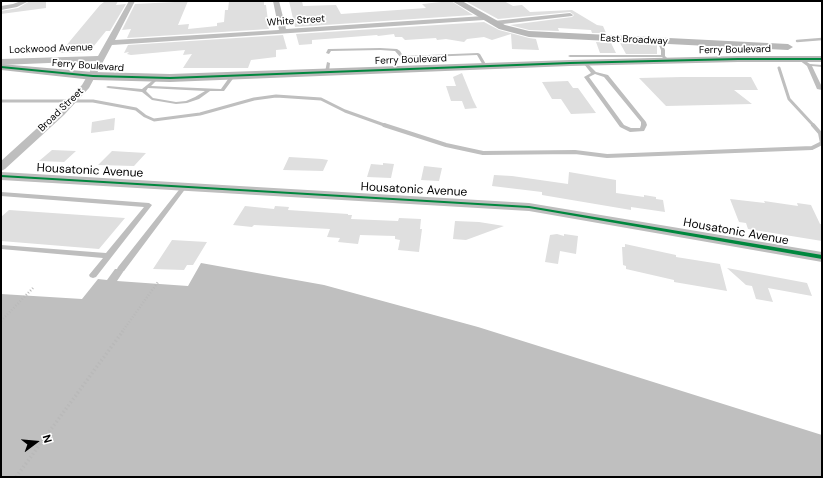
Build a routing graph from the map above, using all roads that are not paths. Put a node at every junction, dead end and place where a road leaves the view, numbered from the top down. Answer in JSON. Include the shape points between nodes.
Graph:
{"nodes":[{"id":1,"x":26,"y":1,"type":"edge"},
{"id":2,"x":132,"y":1,"type":"edge"},
{"id":3,"x":276,"y":1,"type":"edge"},
{"id":4,"x":456,"y":1,"type":"edge"},
{"id":5,"x":1,"y":8,"type":"edge"},
{"id":6,"x":570,"y":15,"type":"dead end"},
{"id":7,"x":484,"y":18,"type":"junction"},
{"id":8,"x":494,"y":23,"type":"junction"},
{"id":9,"x":284,"y":32,"type":"junction"},
{"id":10,"x":659,"y":41,"type":"junction"},
{"id":11,"x":110,"y":43,"type":"junction"},
{"id":12,"x":820,"y":51,"type":"edge"},
{"id":13,"x":329,"y":52,"type":"dead end"},
{"id":14,"x":570,"y":56,"type":"dead end"},
{"id":15,"x":803,"y":57,"type":"junction"},
{"id":16,"x":102,"y":58,"type":"junction"},
{"id":17,"x":665,"y":58,"type":"junction"},
{"id":18,"x":1,"y":62,"type":"edge"},
{"id":19,"x":585,"y":63,"type":"junction"},
{"id":20,"x":485,"y":66,"type":"junction"},
{"id":21,"x":822,"y":66,"type":"edge"},
{"id":22,"x":1,"y":67,"type":"edge"},
{"id":23,"x":594,"y":73,"type":"junction"},
{"id":24,"x":93,"y":76,"type":"junction"},
{"id":25,"x":233,"y":76,"type":"junction"},
{"id":26,"x":157,"y":78,"type":"junction"},
{"id":27,"x":108,"y":88,"type":"dead end"},
{"id":28,"x":145,"y":89,"type":"junction"},
{"id":29,"x":210,"y":89,"type":"junction"},
{"id":30,"x":822,"y":89,"type":"edge"},
{"id":31,"x":1,"y":167,"type":"edge"},
{"id":32,"x":1,"y":176,"type":"edge"},
{"id":33,"x":184,"y":187,"type":"junction"},
{"id":34,"x":1,"y":194,"type":"edge"},
{"id":35,"x":1,"y":247,"type":"edge"},
{"id":36,"x":108,"y":256,"type":"junction"},
{"id":37,"x":822,"y":257,"type":"edge"},
{"id":38,"x":121,"y":269,"type":"dead end"},
{"id":39,"x":93,"y":275,"type":"dead end"}],
"edges":[{"from":1,"to":5,"type":"street"},
{"from":2,"to":11,"type":"street","name":"Broad Street"},
{"from":3,"to":9,"type":"street"},
{"from":4,"to":7,"type":"main road","name":"East Broadway"},
{"from":6,"to":8,"type":"street"},
{"from":7,"to":8,"type":"main road","name":"East Broadway"},
{"from":7,"to":9,"type":"street","name":"White Street"},
{"from":8,"to":10,"type":"main road","name":"East Broadway","via":[[529,34]]},
{"from":9,"to":11,"type":"street","name":"White Street"},
{"from":10,"to":15,"type":"main road","name":"East Broadway"},
{"from":10,"to":17,"type":"lane"},
{"from":11,"to":16,"type":"street","name":"Broad Street"},
{"from":12,"to":15,"type":"main road","name":"Ferry Boulevard"},
{"from":13,"to":20,"type":"lane","via":[[387,49],[399,52],[401,57],[478,54]]},
{"from":14,"to":17,"type":"lane"},
{"from":15,"to":17,"type":"main road","name":"Ferry Boulevard"},
{"from":15,"to":21,"type":"lane"},
{"from":15,"to":30,"type":"lane","via":[[819,88]]},
{"from":16,"to":18,"type":"street","name":"Lockwood Avenue"},
{"from":16,"to":24,"type":"street","name":"Broad Street"},
{"from":17,"to":19,"type":"main road","name":"Ferry Boulevard"},
{"from":19,"to":20,"type":"main road","name":"Ferry Boulevard"},
{"from":19,"to":23,"type":"lane"},
{"from":20,"to":25,"type":"main road","name":"Ferry Boulevard","via":[[327,68]]},
{"from":22,"to":24,"type":"main road","name":"Ferry Boulevard"},
{"from":23,"to":23,"type":"lane","via":[[586,77],[622,126],[630,130],[642,130],[643,122],[606,76]]},
{"from":24,"to":26,"type":"main road","name":"Ferry Boulevard"},
{"from":24,"to":31,"type":"street","name":"Broad Street","via":[[60,113]]},
{"from":25,"to":26,"type":"main road","name":"Ferry Boulevard"},
{"from":25,"to":29,"type":"lane","via":[[222,90]]},
{"from":26,"to":28,"type":"lane"},
{"from":27,"to":28,"type":"lane"},
{"from":28,"to":29,"type":"lane"},
{"from":28,"to":29,"type":"lane","via":[[152,100],[176,103],[192,100]]},
{"from":32,"to":33,"type":"street","name":"Housatonic Avenue"},
{"from":33,"to":37,"type":"street","name":"Housatonic Avenue","via":[[529,207]]},
{"from":33,"to":38,"type":"lane"},
{"from":34,"to":36,"type":"lane","via":[[149,205]]},
{"from":35,"to":36,"type":"lane"},
{"from":36,"to":39,"type":"lane"}]}
